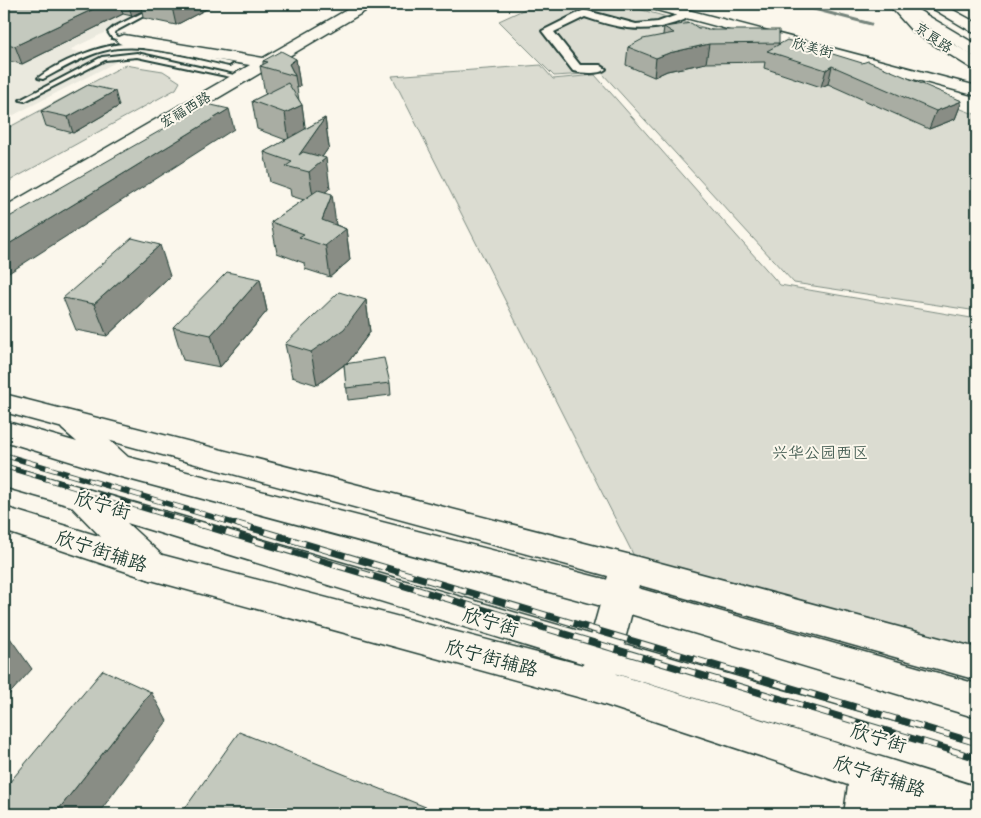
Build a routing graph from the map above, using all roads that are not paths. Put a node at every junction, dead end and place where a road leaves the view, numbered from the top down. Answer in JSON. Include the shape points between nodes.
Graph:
{"nodes":[{"id":1,"x":163,"y":4,"type":"edge"},
{"id":2,"x":349,"y":4,"type":"edge"},
{"id":3,"x":367,"y":4,"type":"edge"},
{"id":4,"x":650,"y":4,"type":"edge"},
{"id":5,"x":666,"y":4,"type":"edge"},
{"id":6,"x":895,"y":4,"type":"edge"},
{"id":7,"x":899,"y":4,"type":"edge"},
{"id":8,"x":912,"y":4,"type":"edge"},
{"id":9,"x":934,"y":11,"type":"edge"},
{"id":10,"x":688,"y":14,"type":"junction"},
{"id":11,"x":977,"y":29,"type":"edge"},
{"id":12,"x":977,"y":34,"type":"edge"},
{"id":13,"x":124,"y":40,"type":"joint"},
{"id":14,"x":977,"y":41,"type":"edge"},
{"id":15,"x":977,"y":52,"type":"edge"},
{"id":16,"x":256,"y":61,"type":"junction"},
{"id":17,"x":977,"y":65,"type":"edge"},
{"id":18,"x":600,"y":69,"type":"dead end"},
{"id":19,"x":231,"y":71,"type":"junction"},
{"id":20,"x":41,"y":78,"type":"dead end"},
{"id":21,"x":977,"y":86,"type":"edge"},
{"id":22,"x":977,"y":91,"type":"edge"},
{"id":23,"x":23,"y":100,"type":"dead end"},
{"id":24,"x":4,"y":198,"type":"edge"},
{"id":25,"x":4,"y":216,"type":"edge"},
{"id":26,"x":4,"y":402,"type":"edge"},
{"id":27,"x":72,"y":422,"type":"junction"},
{"id":28,"x":4,"y":432,"type":"edge"},
{"id":29,"x":121,"y":466,"type":"junction"},
{"id":30,"x":4,"y":476,"type":"edge"},
{"id":31,"x":80,"y":497,"type":"junction"},
{"id":32,"x":4,"y":519,"type":"edge"},
{"id":33,"x":151,"y":566,"type":"junction"},
{"id":34,"x":623,"y":583,"type":"junction"},
{"id":35,"x":977,"y":664,"type":"edge"},
{"id":36,"x":599,"y":670,"type":"junction"},
{"id":37,"x":977,"y":701,"type":"edge"},
{"id":38,"x":977,"y":766,"type":"edge"},
{"id":39,"x":869,"y":772,"type":"junction"},
{"id":40,"x":905,"y":799,"type":"edge"},
{"id":41,"x":977,"y":807,"type":"edge"},
{"id":42,"x":864,"y":814,"type":"edge"}],
"edges":[{"from":1,"to":13,"type":"lane","via":[[111,32],[114,37]]},
{"from":2,"to":16,"type":"main road","name":"宏福西路"},
{"from":3,"to":16,"type":"main road","name":"宏福西路"},
{"from":4,"to":10,"type":"main road","name":"欣美街"},
{"from":5,"to":21,"type":"main road","name":"欣美街"},
{"from":6,"to":17,"type":"main road","name":"京良路","via":[[917,28]]},
{"from":7,"to":15,"type":"main road","name":"京良路"},
{"from":8,"to":9,"type":"main road","name":"京良路"},
{"from":9,"to":11,"type":"main road","name":"京良路"},
{"from":9,"to":12,"type":"main road"},
{"from":9,"to":14,"type":"main road","name":"京良路"},
{"from":10,"to":18,"type":"street","via":[[674,21],[636,28],[584,13],[547,31],[577,68]]},
{"from":10,"to":22,"type":"main road","name":"欣美街"},
{"from":13,"to":16,"type":"main road"},
{"from":16,"to":19,"type":"main road","name":"宏福西路"},
{"from":19,"to":20,"type":"lane","via":[[129,46],[92,53]]},
{"from":19,"to":23,"type":"lane","via":[[123,55],[104,58]]},
{"from":19,"to":24,"type":"main road","name":"宏福西路"},
{"from":19,"to":25,"type":"main road","name":"宏福西路"},
{"from":26,"to":27,"type":"main road"},
{"from":27,"to":29,"type":"main road"},
{"from":27,"to":34,"type":"main road"},
{"from":28,"to":29,"type":"main road"},
{"from":29,"to":34,"type":"main road"},
{"from":30,"to":31,"type":"main road","name":"欣宁街"},
{"from":31,"to":33,"type":"main road"},
{"from":31,"to":36,"type":"main road","name":"欣宁街"},
{"from":32,"to":33,"type":"main road","name":"欣宁街辅路"},
{"from":33,"to":36,"type":"main road","name":"欣宁街辅路"},
{"from":34,"to":35,"type":"main road"},
{"from":34,"to":36,"type":"main road"},
{"from":34,"to":37,"type":"main road"},
{"from":36,"to":38,"type":"main road","name":"欣宁街"},
{"from":36,"to":39,"type":"main road","name":"欣宁街辅路"},
{"from":39,"to":40,"type":"main road","name":"欣宁街辅路"},
{"from":39,"to":42,"type":"main road"},
{"from":40,"to":41,"type":"main road","name":"欣宁街辅路"}]}
